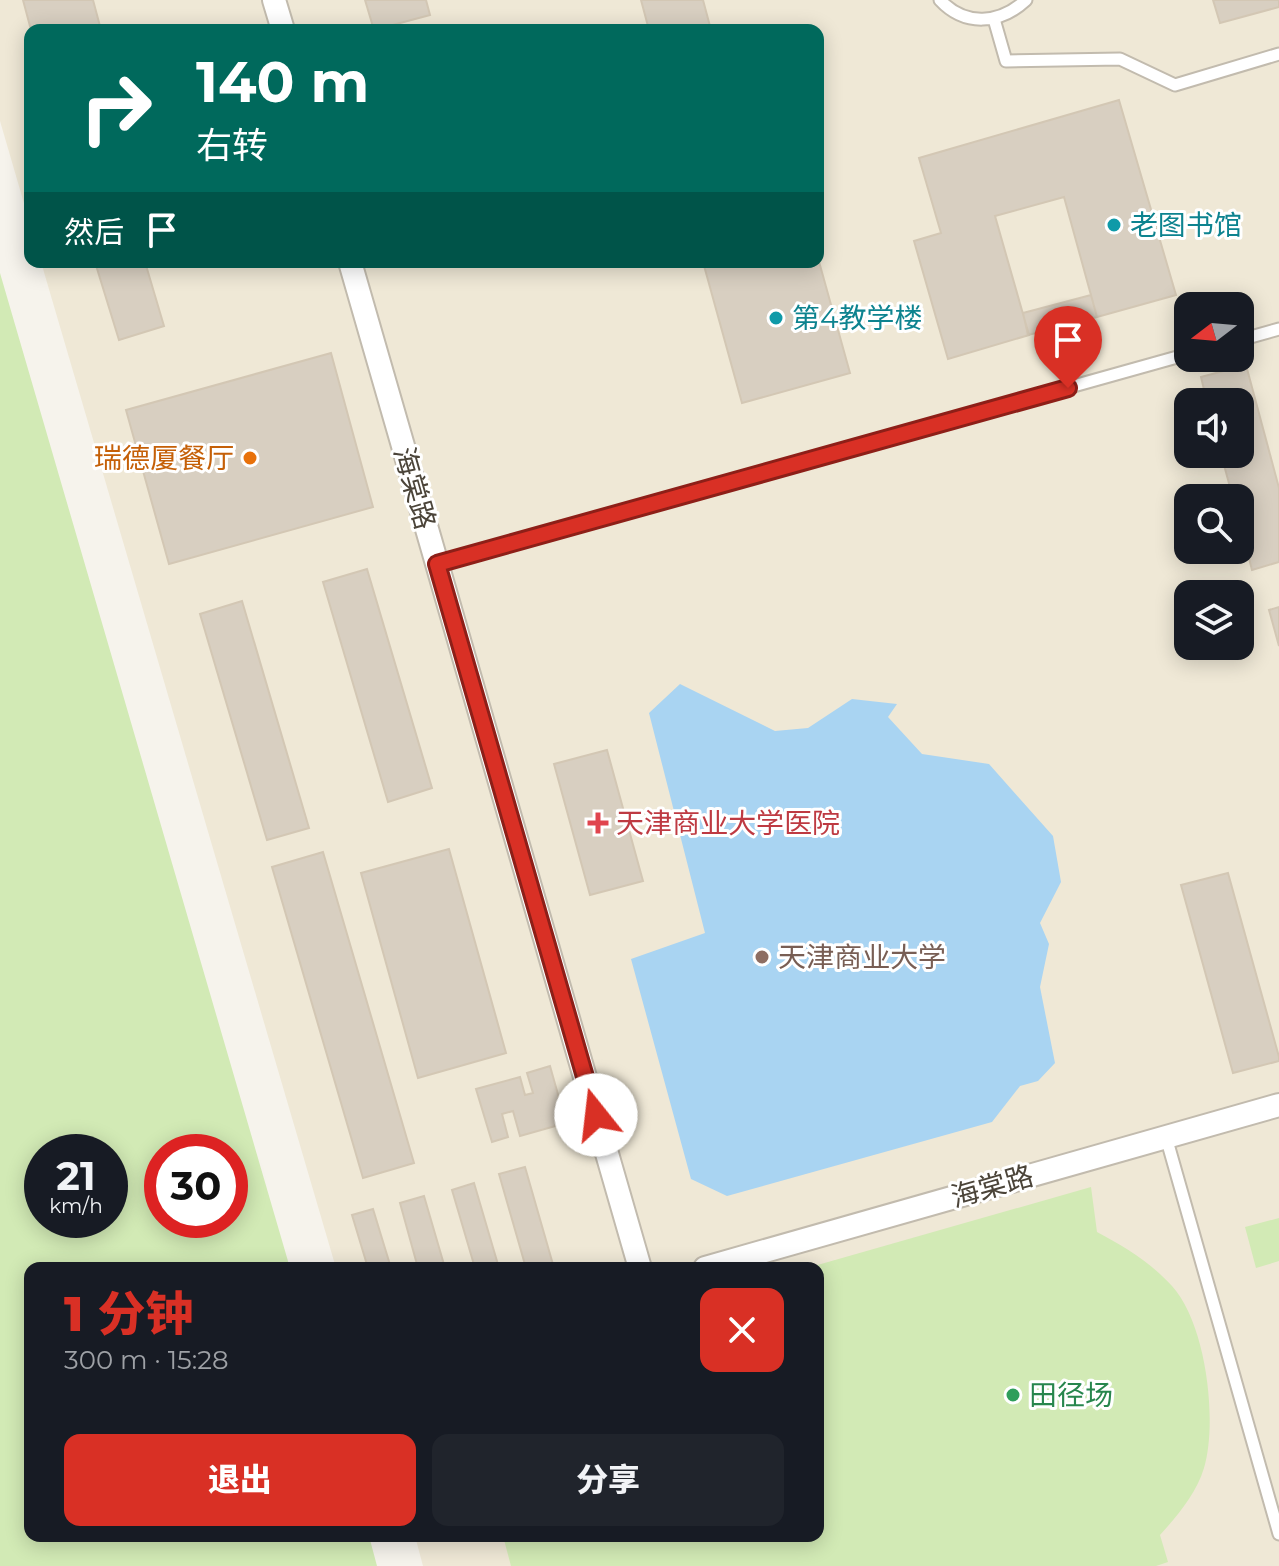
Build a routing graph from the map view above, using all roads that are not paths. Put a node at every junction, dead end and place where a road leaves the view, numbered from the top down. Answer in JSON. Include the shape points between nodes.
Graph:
{"nodes":[{"id":1,"x":274,"y":0,"type":"edge"},
{"id":2,"x":940,"y":0,"type":"edge"},
{"id":3,"x":1026,"y":0,"type":"edge"},
{"id":4,"x":994,"y":19,"type":"junction"},
{"id":5,"x":281,"y":24,"type":"edge"},
{"id":6,"x":1279,"y":54,"type":"edge"},
{"id":7,"x":352,"y":268,"type":"edge"},
{"id":8,"x":1279,"y":329,"type":"edge"},
{"id":9,"x":1254,"y":336,"type":"edge"},
{"id":10,"x":1174,"y":358,"type":"edge"},
{"id":11,"x":437,"y":564,"type":"junction"},
{"id":12,"x":1279,"y":1105,"type":"edge"},
{"id":13,"x":1166,"y":1137,"type":"junction"},
{"id":14,"x":638,"y":1262,"type":"edge"},
{"id":15,"x":726,"y":1262,"type":"edge"},
{"id":16,"x":1279,"y":1534,"type":"edge"}],
"edges":[{"from":1,"to":5,"type":"street"},
{"from":2,"to":4,"type":"lane","via":[[957,14]]},
{"from":3,"to":4,"type":"lane"},
{"from":4,"to":6,"type":"lane","via":[[1006,61],[1120,59],[1175,85]]},
{"from":7,"to":11,"type":"street","name":"海棠路"},
{"from":8,"to":9,"type":"lane"},
{"from":10,"to":11,"type":"lane"},
{"from":11,"to":14,"type":"street","name":"海棠路"},
{"from":12,"to":13,"type":"street","name":"海棠路"},
{"from":13,"to":15,"type":"street","name":"海棠路"},
{"from":13,"to":16,"type":"lane"}]}
